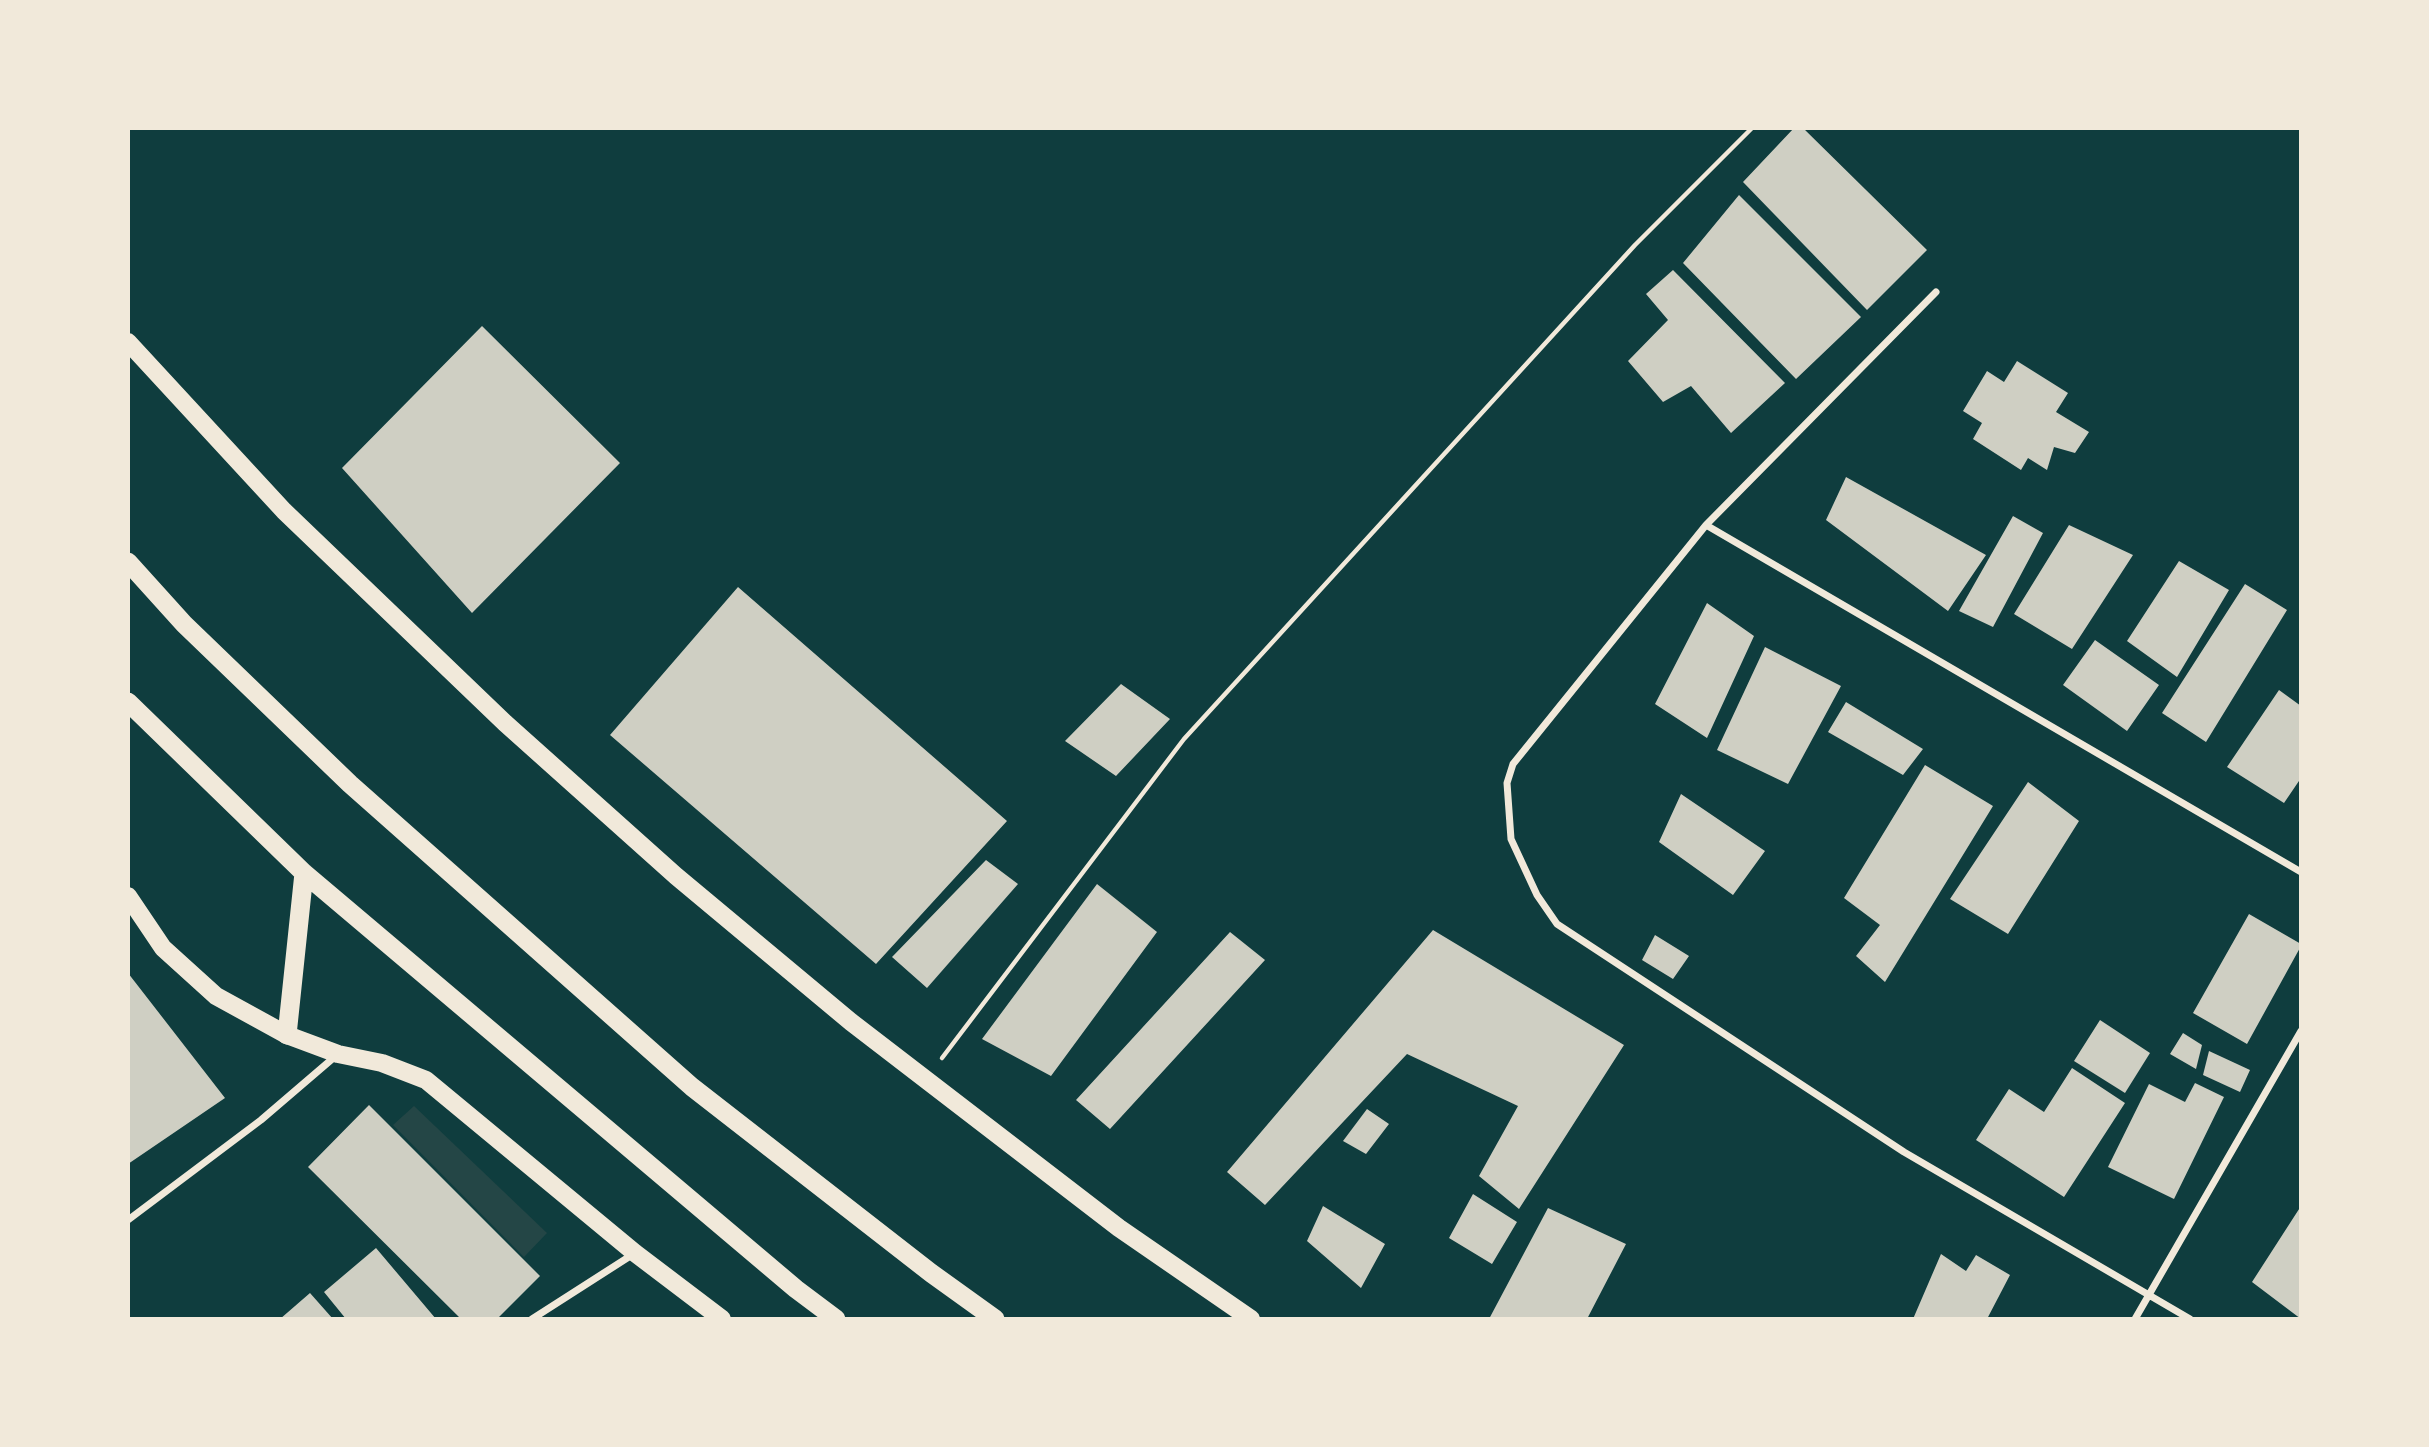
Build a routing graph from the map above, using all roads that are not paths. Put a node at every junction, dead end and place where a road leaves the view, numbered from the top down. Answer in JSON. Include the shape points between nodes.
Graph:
{"nodes":[{"id":1,"x":1936,"y":292,"type":"dead end"},
{"id":2,"x":128,"y":342,"type":"edge"},
{"id":3,"x":1706,"y":524,"type":"junction"},
{"id":4,"x":128,"y":562,"type":"edge"},
{"id":5,"x":128,"y":702,"type":"edge"},
{"id":6,"x":2301,"y":872,"type":"edge"},
{"id":7,"x":303,"y":873,"type":"junction"},
{"id":8,"x":128,"y":896,"type":"edge"},
{"id":9,"x":2301,"y":1031,"type":"edge"},
{"id":10,"x":287,"y":1035,"type":"junction"},
{"id":11,"x":338,"y":1054,"type":"junction"},
{"id":12,"x":128,"y":1220,"type":"edge"},
{"id":13,"x":635,"y":1253,"type":"junction"},
{"id":14,"x":2148,"y":1294,"type":"junction"},
{"id":15,"x":532,"y":1319,"type":"edge"},
{"id":16,"x":722,"y":1319,"type":"edge"},
{"id":17,"x":836,"y":1319,"type":"edge"},
{"id":18,"x":995,"y":1319,"type":"edge"},
{"id":19,"x":1251,"y":1319,"type":"edge"},
{"id":20,"x":2135,"y":1319,"type":"edge"},
{"id":21,"x":2190,"y":1319,"type":"edge"}],
"edges":[{"from":1,"to":3,"type":"street"},
{"from":2,"to":19,"type":"main road","via":[[284,511],[505,723],[676,876],[925,1079],[1119,1228]]},
{"from":3,"to":6,"type":"street"},
{"from":3,"to":14,"type":"street","via":[[1513,764],[1507,783],[1511,838],[1537,895],[1557,924],[1733,1041],[1904,1152]]},
{"from":4,"to":18,"type":"highway","via":[[184,624],[350,784],[692,1087]]},
{"from":5,"to":7,"type":"highway"},
{"from":7,"to":10,"type":"highway"},
{"from":7,"to":17,"type":"highway"},
{"from":8,"to":10,"type":"main road","via":[[163,948],[216,996]]},
{"from":9,"to":14,"type":"street"},
{"from":10,"to":11,"type":"main road"},
{"from":11,"to":12,"type":"street","via":[[261,1120]]},
{"from":11,"to":13,"type":"main road","via":[[382,1063],[426,1080]]},
{"from":13,"to":15,"type":"street"},
{"from":13,"to":16,"type":"main road"},
{"from":14,"to":20,"type":"street"},
{"from":14,"to":21,"type":"street"}]}
